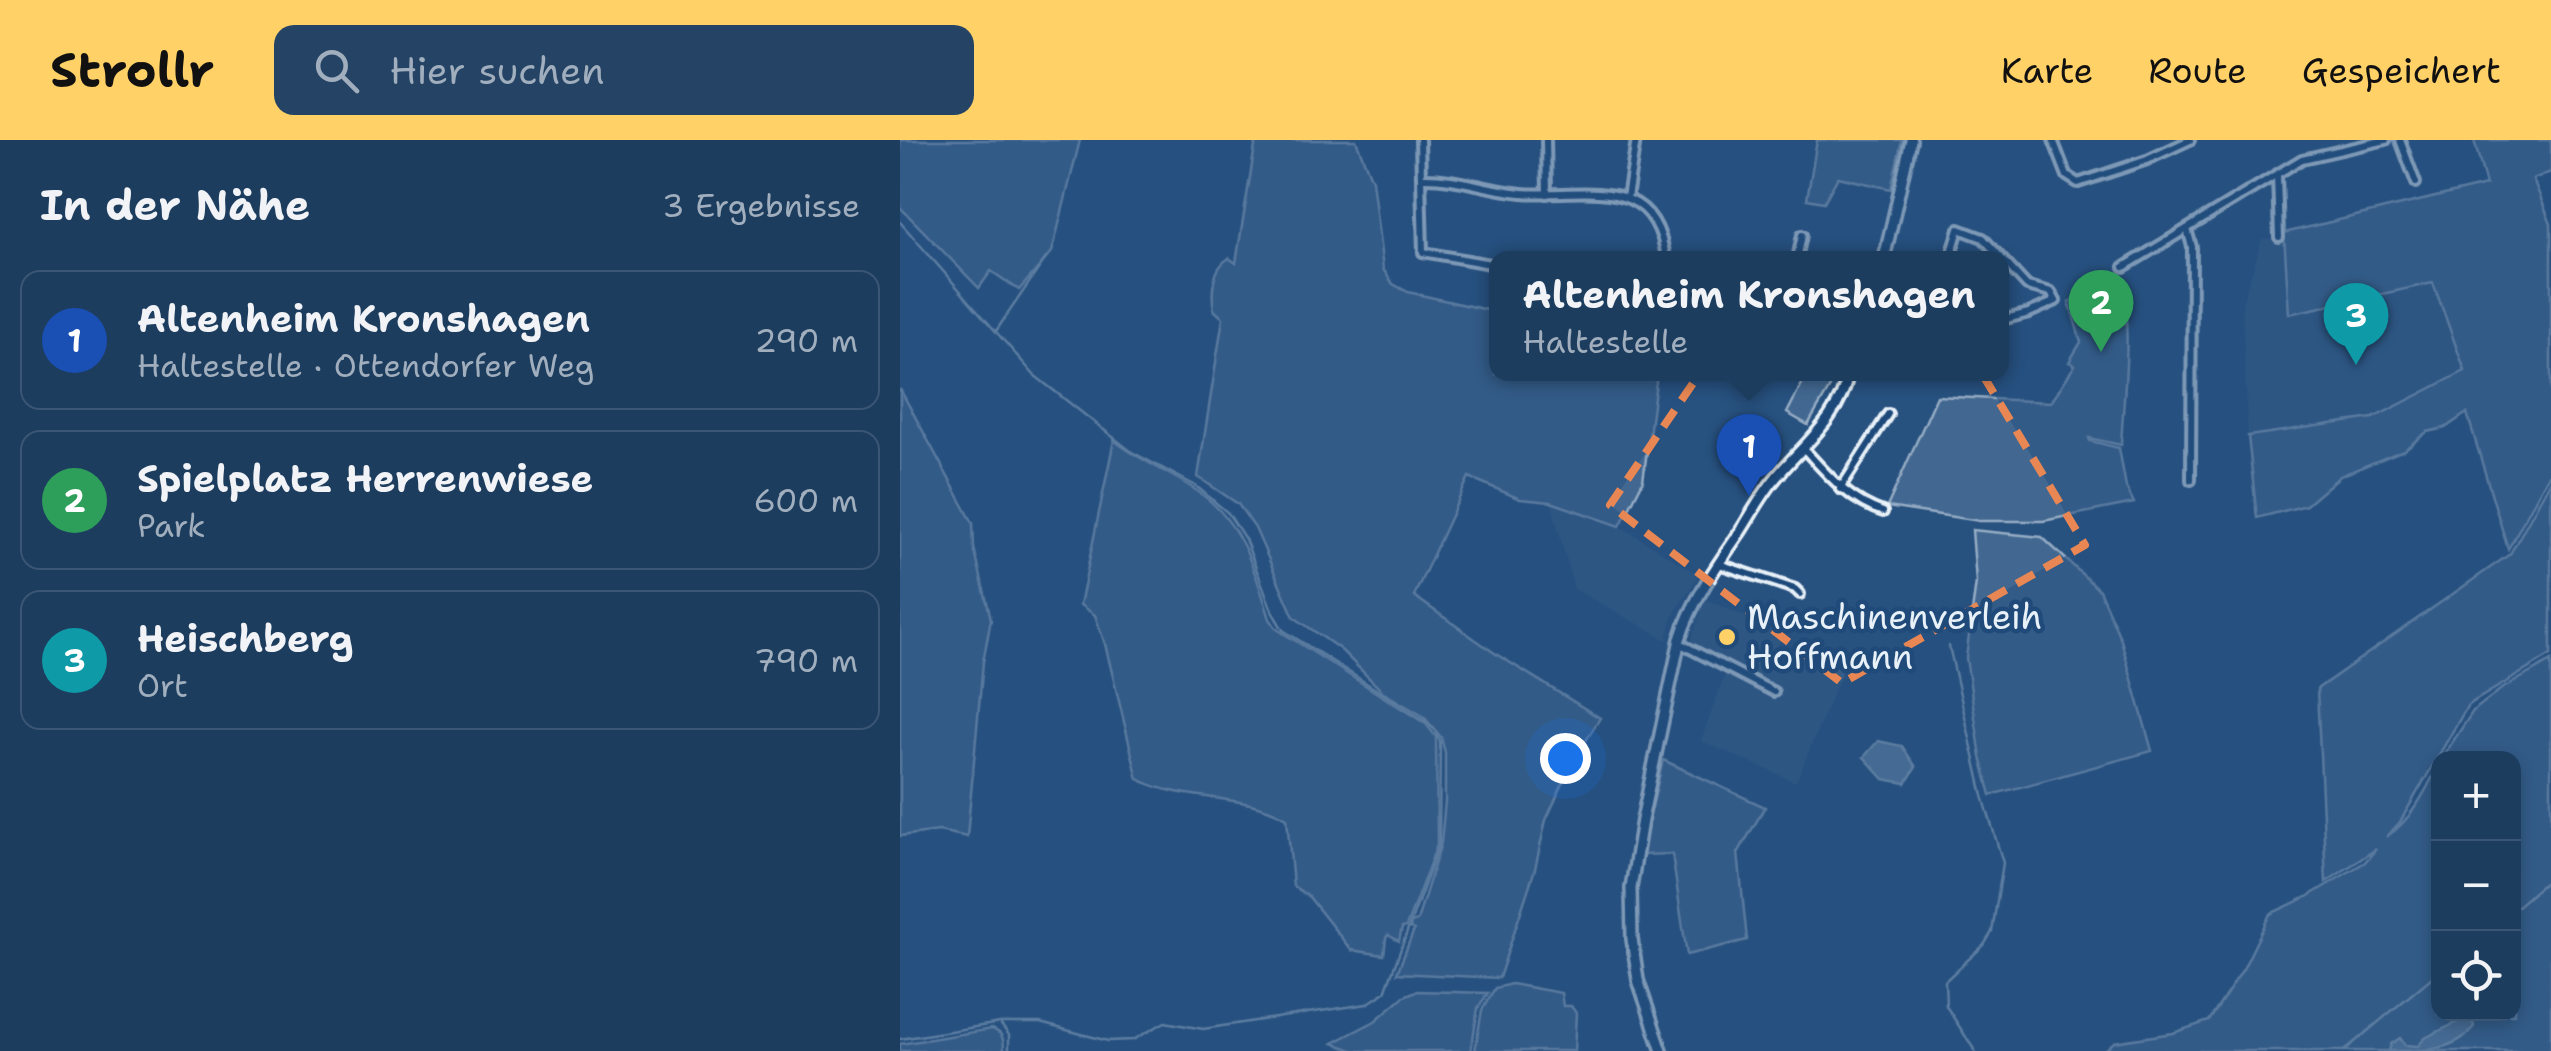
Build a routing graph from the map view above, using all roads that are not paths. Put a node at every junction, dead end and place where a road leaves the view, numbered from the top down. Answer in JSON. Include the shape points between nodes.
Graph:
{"nodes":[{"id":1,"x":1420,"y":140,"type":"edge"},
{"id":2,"x":1546,"y":140,"type":"edge"},
{"id":3,"x":1636,"y":140,"type":"edge"},
{"id":4,"x":1910,"y":140,"type":"edge"},
{"id":5,"x":2053,"y":140,"type":"edge"},
{"id":6,"x":2190,"y":140,"type":"edge"},
{"id":7,"x":2386,"y":140,"type":"edge"},
{"id":8,"x":2400,"y":140,"type":"edge"},
{"id":9,"x":2277,"y":174,"type":"junction"},
{"id":10,"x":1422,"y":178,"type":"junction"},
{"id":11,"x":2416,"y":184,"type":"dead end"},
{"id":12,"x":1547,"y":194,"type":"junction"},
{"id":13,"x":1627,"y":198,"type":"junction"},
{"id":14,"x":2187,"y":228,"type":"junction"},
{"id":15,"x":1802,"y":235,"type":"dead end"},
{"id":16,"x":2279,"y":237,"type":"dead end"},
{"id":17,"x":1664,"y":251,"type":"edge"},
{"id":18,"x":1799,"y":251,"type":"edge"},
{"id":19,"x":1886,"y":251,"type":"edge"},
{"id":20,"x":1952,"y":251,"type":"edge"},
{"id":21,"x":1995,"y":251,"type":"edge"},
{"id":22,"x":1489,"y":264,"type":"edge"},
{"id":23,"x":2009,"y":266,"type":"edge"},
{"id":24,"x":2124,"y":266,"type":"dead end"},
{"id":25,"x":2009,"y":318,"type":"edge"},
{"id":26,"x":1845,"y":381,"type":"edge"},
{"id":27,"x":1888,"y":414,"type":"dead end"},
{"id":28,"x":1804,"y":449,"type":"junction"},
{"id":29,"x":2191,"y":480,"type":"dead end"},
{"id":30,"x":1840,"y":488,"type":"junction"},
{"id":31,"x":1882,"y":512,"type":"dead end"},
{"id":32,"x":1719,"y":564,"type":"junction"},
{"id":33,"x":1800,"y":594,"type":"dead end"},
{"id":34,"x":1678,"y":644,"type":"junction"},
{"id":35,"x":1774,"y":692,"type":"dead end"},
{"id":36,"x":1662,"y":1051,"type":"edge"}],
"edges":[{"from":1,"to":10,"type":"street"},
{"from":2,"to":12,"type":"street"},
{"from":3,"to":13,"type":"street"},
{"from":4,"to":19,"type":"main road"},
{"from":5,"to":6,"type":"street","via":[[2073,182]]},
{"from":7,"to":9,"type":"street","via":[[2316,155]]},
{"from":8,"to":11,"type":"street"},
{"from":9,"to":14,"type":"street"},
{"from":9,"to":16,"type":"street"},
{"from":10,"to":12,"type":"street"},
{"from":10,"to":22,"type":"street","via":[[1424,252]]},
{"from":12,"to":13,"type":"street","via":[[1593,190]]},
{"from":13,"to":17,"type":"street","via":[[1656,226]]},
{"from":14,"to":24,"type":"street"},
{"from":14,"to":29,"type":"street"},
{"from":15,"to":18,"type":"street"},
{"from":20,"to":21,"type":"street","via":[[1959,229]]},
{"from":23,"to":25,"type":"street","via":[[2027,286],[2051,292],[2056,301]]},
{"from":26,"to":28,"type":"main road"},
{"from":27,"to":30,"type":"street"},
{"from":28,"to":30,"type":"street"},
{"from":28,"to":32,"type":"main road","via":[[1774,480]]},
{"from":30,"to":31,"type":"street"},
{"from":32,"to":33,"type":"street"},
{"from":32,"to":34,"type":"main road"},
{"from":34,"to":35,"type":"street"},
{"from":34,"to":36,"type":"main road","via":[[1632,888],[1634,956]]}]}
